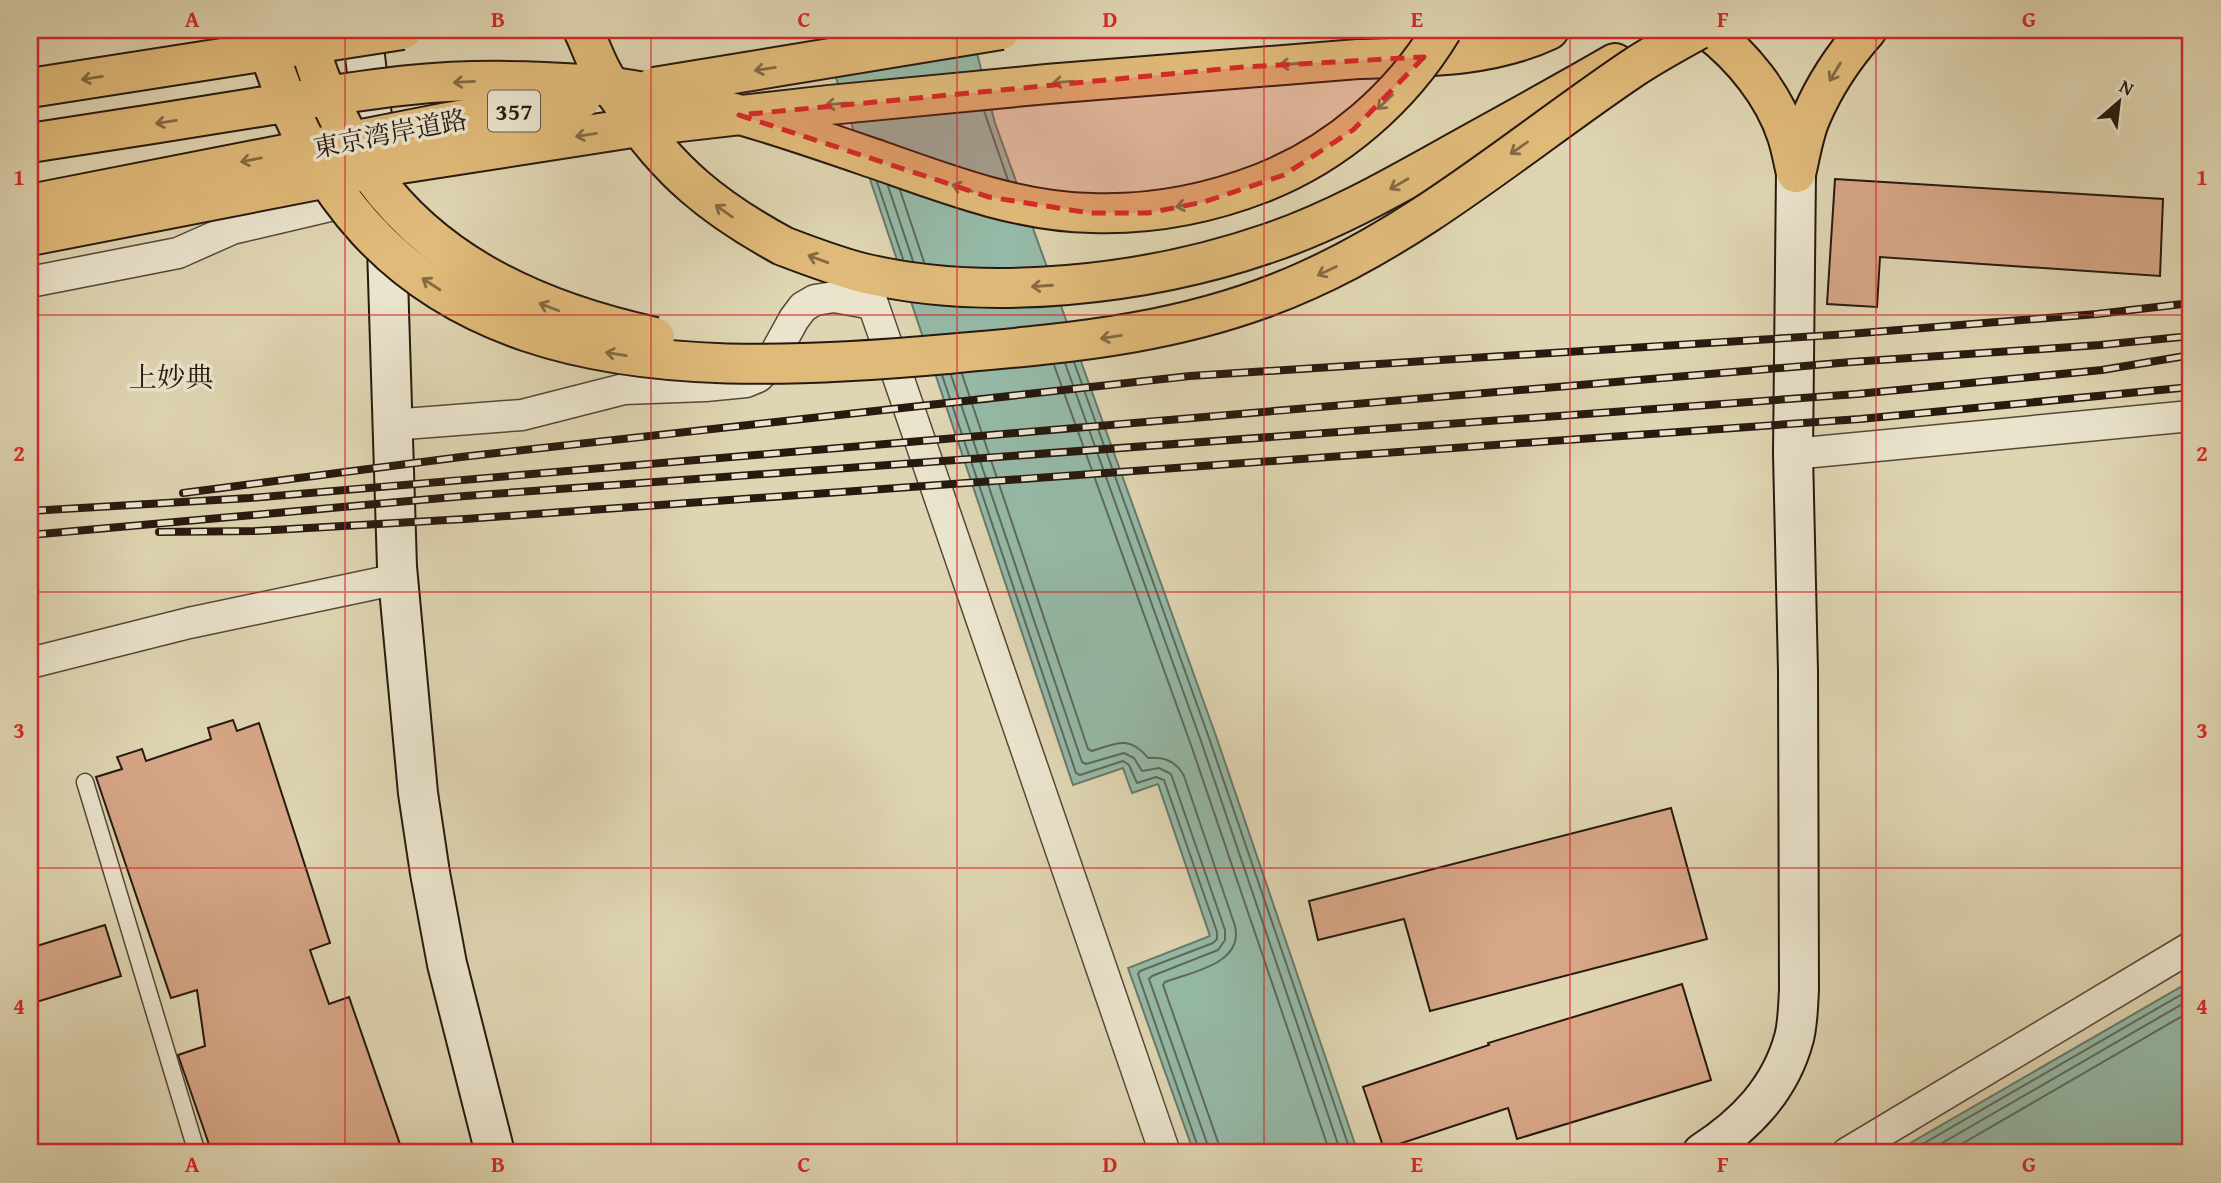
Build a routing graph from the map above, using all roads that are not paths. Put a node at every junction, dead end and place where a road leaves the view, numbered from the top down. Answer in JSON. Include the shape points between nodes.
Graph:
{"nodes":[{"id":1,"x":263,"y":30,"type":"edge"},
{"id":2,"x":305,"y":30,"type":"edge"},
{"id":3,"x":362,"y":30,"type":"edge"},
{"id":4,"x":402,"y":30,"type":"edge"},
{"id":5,"x":583,"y":30,"type":"edge"},
{"id":6,"x":1001,"y":30,"type":"edge"},
{"id":7,"x":1442,"y":30,"type":"edge"},
{"id":8,"x":1549,"y":30,"type":"edge"},
{"id":9,"x":1671,"y":30,"type":"edge"},
{"id":10,"x":1698,"y":30,"type":"edge"},
{"id":11,"x":1708,"y":30,"type":"edge"},
{"id":12,"x":1867,"y":30,"type":"edge"},
{"id":13,"x":30,"y":88,"type":"edge"},
{"id":14,"x":30,"y":143,"type":"edge"},
{"id":15,"x":1796,"y":173,"type":"junction"},
{"id":16,"x":382,"y":194,"type":"junction"},
{"id":17,"x":30,"y":204,"type":"edge"},
{"id":18,"x":30,"y":236,"type":"edge"},
{"id":19,"x":30,"y":282,"type":"edge"},
{"id":20,"x":1004,"y":349,"type":"junction"},
{"id":21,"x":2191,"y":416,"type":"edge"},
{"id":22,"x":391,"y":425,"type":"junction"},
{"id":23,"x":1793,"y":454,"type":"junction"},
{"id":24,"x":398,"y":579,"type":"junction"},
{"id":25,"x":30,"y":663,"type":"edge"},
{"id":26,"x":85,"y":782,"type":"dead end"},
{"id":27,"x":2191,"y":947,"type":"edge"},
{"id":28,"x":197,"y":1153,"type":"edge"},
{"id":29,"x":495,"y":1153,"type":"edge"},
{"id":30,"x":1166,"y":1153,"type":"edge"},
{"id":31,"x":1702,"y":1153,"type":"edge"},
{"id":32,"x":1847,"y":1153,"type":"edge"}],
"edges":[{"from":20,"to":1,"type":"highway","one_way":true,"bridge":true,"via":[[848,361],[695,363],[572,346],[491,318],[420,277],[354,216],[305,142],[281,88]]},
{"from":20,"to":2,"type":"highway","one_way":true,"bridge":true,"via":[[824,353],[715,346],[617,328],[541,304],[472,268],[395,203],[346,133],[320,78]]},
{"from":3,"to":16,"type":"street"},
{"from":4,"to":13,"type":"highway","one_way":true,"bridge":true},
{"from":9,"to":5,"type":"highway","one_way":true,"bridge":true,"via":[[1385,192],[1269,243],[1144,275],[1021,287],[965,287],[863,273],[783,246],[743,224],[672,168],[642,132],[603,75]]},
{"from":6,"to":17,"type":"highway","name":"東京湾岸道路","number":"357","one_way":true,"bridge":true,"via":[[448,122]]},
{"from":7,"to":14,"type":"highway","one_way":true,"bridge":true,"via":[[1385,103],[1319,155],[1245,190],[1148,212],[1090,214],[1002,200],[691,102],[543,82],[409,85]]},
{"from":8,"to":18,"type":"highway","one_way":true,"bridge":true,"via":[[1503,46],[1443,57],[1191,71],[645,126],[400,164]]},
{"from":10,"to":20,"type":"highway","one_way":true,"bridge":true,"via":[[1636,65],[1408,225],[1306,281],[1161,328]]},
{"from":11,"to":15,"type":"highway","via":[[1726,43],[1760,85],[1786,133]]},
{"from":12,"to":15,"type":"highway","one_way":true,"via":[[1846,53],[1810,119]]},
{"from":15,"to":23,"type":"street"},
{"from":16,"to":19,"type":"street","via":[[232,229],[178,253]]},
{"from":16,"to":22,"type":"street"},
{"from":21,"to":23,"type":"street"},
{"from":22,"to":24,"type":"street"},
{"from":22,"to":30,"type":"street","via":[[522,415],[624,389],[746,382],[767,368],[803,307],[834,297],[873,304]]},
{"from":23,"to":31,"type":"street","via":[[1798,671],[1799,990],[1795,1036],[1768,1096],[1745,1121]]},
{"from":24,"to":25,"type":"street","via":[[189,623]]},
{"from":24,"to":29,"type":"street","via":[[430,873],[447,964]]},
{"from":26,"to":28,"type":"lane"},
{"from":27,"to":32,"type":"street"}]}
